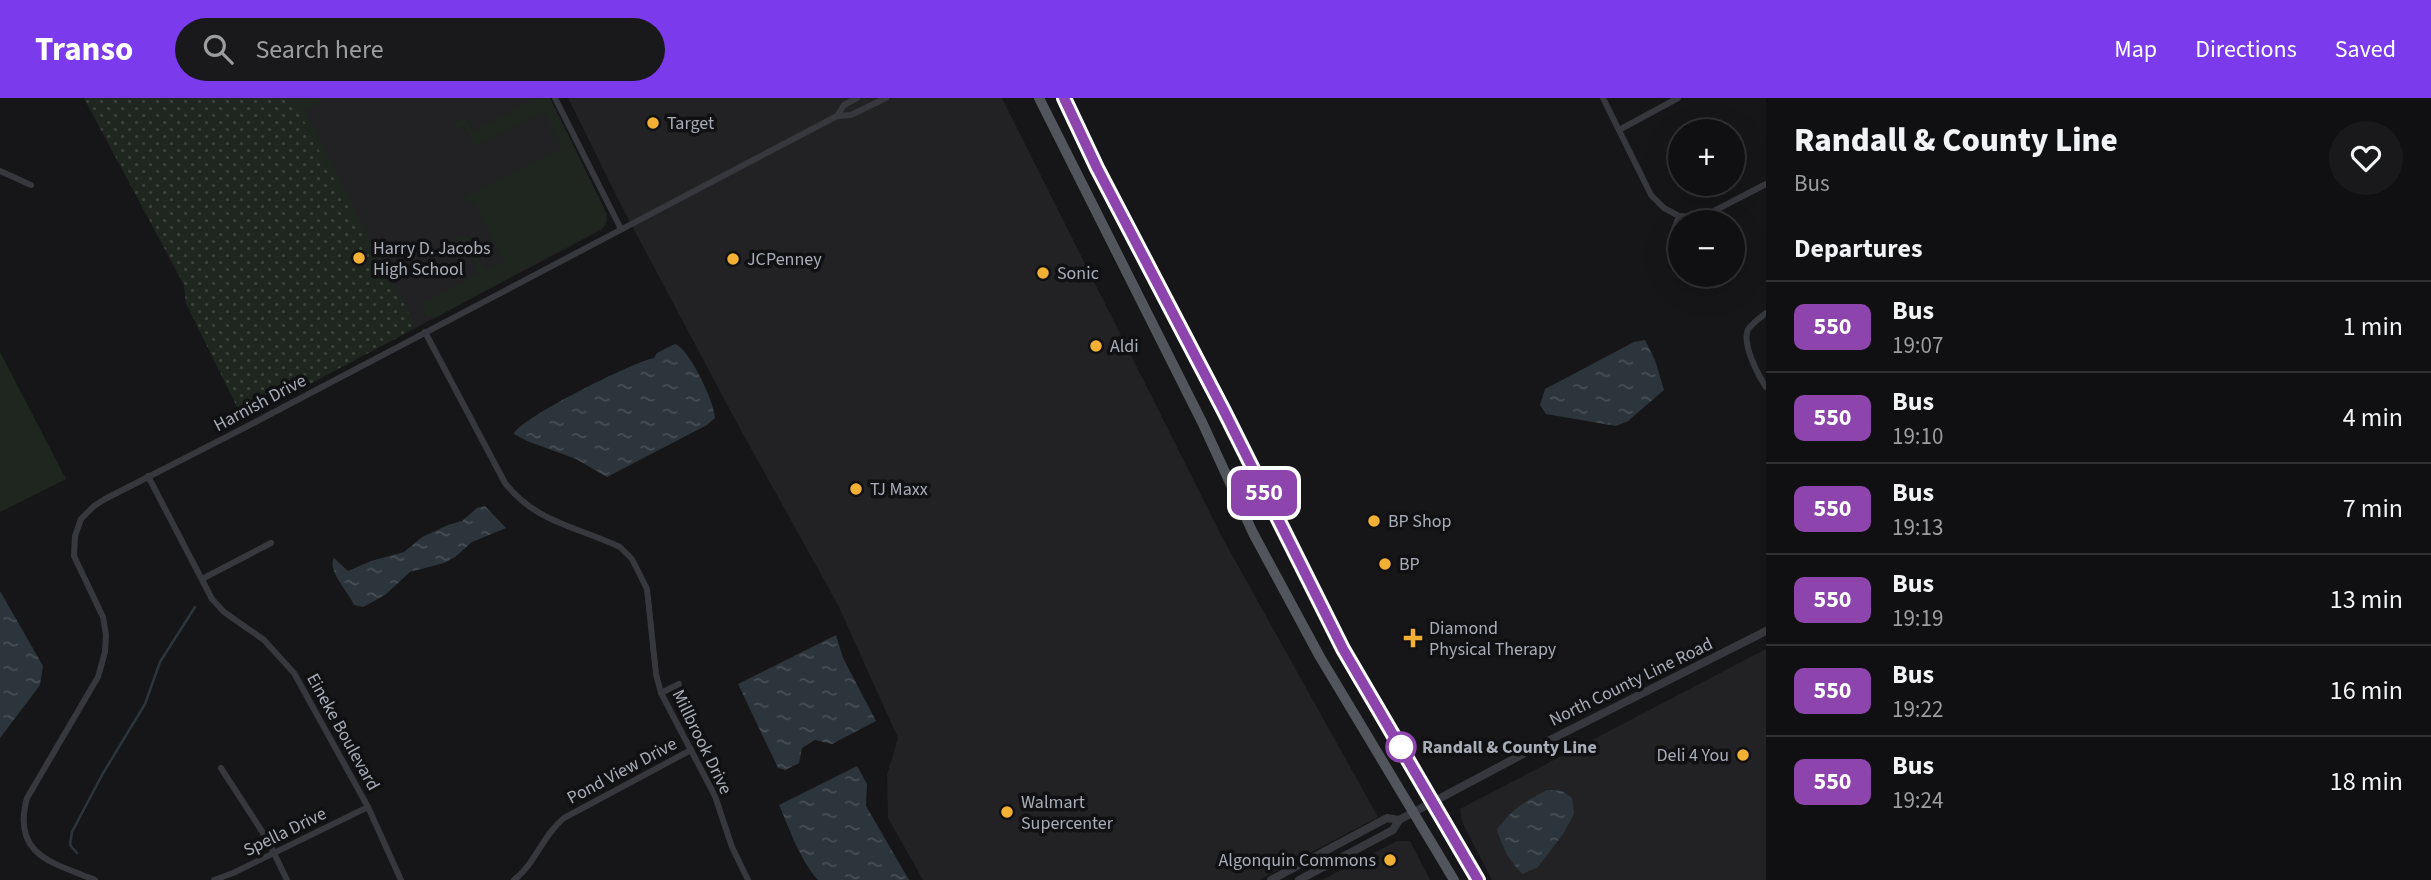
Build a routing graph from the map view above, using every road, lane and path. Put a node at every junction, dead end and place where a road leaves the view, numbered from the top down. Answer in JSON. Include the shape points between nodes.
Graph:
{"nodes":[{"id":1,"x":555,"y":98,"type":"edge"},
{"id":2,"x":857,"y":98,"type":"edge"},
{"id":3,"x":886,"y":98,"type":"edge"},
{"id":4,"x":1039,"y":98,"type":"edge"},
{"id":5,"x":1063,"y":98,"type":"edge"},
{"id":6,"x":1602,"y":98,"type":"edge"},
{"id":7,"x":1678,"y":98,"type":"edge"},
{"id":8,"x":837,"y":116,"type":"junction"},
{"id":9,"x":1619,"y":130,"type":"junction"},
{"id":10,"x":0,"y":171,"type":"edge"},
{"id":11,"x":1766,"y":184,"type":"edge"},
{"id":12,"x":31,"y":185,"type":"dead end"},
{"id":13,"x":1668,"y":210,"type":"edge"},
{"id":14,"x":1716,"y":210,"type":"edge"},
{"id":15,"x":621,"y":229,"type":"junction"},
{"id":16,"x":1766,"y":313,"type":"edge"},
{"id":17,"x":425,"y":332,"type":"junction"},
{"id":18,"x":1766,"y":387,"type":"edge"},
{"id":19,"x":148,"y":475,"type":"junction"},
{"id":20,"x":271,"y":543,"type":"dead end"},
{"id":21,"x":202,"y":579,"type":"junction"},
{"id":22,"x":1766,"y":631,"type":"edge"},
{"id":23,"x":679,"y":684,"type":"dead end"},
{"id":24,"x":662,"y":693,"type":"junction"},
{"id":25,"x":691,"y":750,"type":"junction"},
{"id":26,"x":221,"y":768,"type":"dead end"},
{"id":27,"x":1433,"y":802,"type":"junction"},
{"id":28,"x":368,"y":807,"type":"junction"},
{"id":29,"x":1413,"y":813,"type":"junction"},
{"id":30,"x":1399,"y":820,"type":"junction"},
{"id":31,"x":275,"y":853,"type":"junction"},
{"id":32,"x":95,"y":880,"type":"edge"},
{"id":33,"x":214,"y":880,"type":"edge"},
{"id":34,"x":287,"y":880,"type":"edge"},
{"id":35,"x":401,"y":880,"type":"edge"},
{"id":36,"x":514,"y":880,"type":"edge"},
{"id":37,"x":748,"y":880,"type":"edge"},
{"id":38,"x":1271,"y":880,"type":"edge"},
{"id":39,"x":1299,"y":880,"type":"edge"},
{"id":40,"x":1454,"y":880,"type":"edge"},
{"id":41,"x":1478,"y":880,"type":"edge"}],
"edges":[{"from":1,"to":15,"type":"street"},
{"from":2,"to":8,"type":"street","name":"Harnish Drive","via":[[844,104]]},
{"from":3,"to":8,"type":"street","name":"Harnish Drive","via":[[850,115]]},
{"from":4,"to":29,"type":"main road","via":[[1254,533],[1320,657]]},
{"from":5,"to":27,"type":"main road","via":[[1343,649]]},
{"from":6,"to":9,"type":"street"},
{"from":7,"to":9,"type":"street"},
{"from":8,"to":15,"type":"street","name":"Harnish Drive"},
{"from":9,"to":13,"type":"street","via":[[1651,195]]},
{"from":10,"to":12,"type":"street"},
{"from":11,"to":14,"type":"street"},
{"from":15,"to":17,"type":"street","name":"Harnish Drive"},
{"from":16,"to":18,"type":"street","via":[[1747,333],[1753,363]]},
{"from":17,"to":19,"type":"street","name":"Harnish Drive"},
{"from":17,"to":24,"type":"street","name":"Millbrook Drive","via":[[513,494],[541,516],[610,542],[632,559],[647,589]]},
{"from":19,"to":21,"type":"street","name":"Eineke Boulevard"},
{"from":19,"to":32,"type":"street","name":"Harnish Drive","via":[[94,506],[77,527],[74,556],[100,609],[105,652],[97,677],[25,808],[24,827],[38,854]]},
{"from":20,"to":21,"type":"street"},
{"from":21,"to":28,"type":"street","name":"Eineke Boulevard","via":[[223,612],[257,634],[294,673]]},
{"from":22,"to":27,"type":"street","name":"North County Line Road"},
{"from":23,"to":24,"type":"street"},
{"from":24,"to":25,"type":"street","name":"Millbrook Drive"},
{"from":25,"to":36,"type":"street","name":"Pond View Drive","via":[[564,818]]},
{"from":25,"to":37,"type":"street","name":"Millbrook Drive","via":[[715,796]]},
{"from":26,"to":31,"type":"street"},
{"from":27,"to":29,"type":"street","name":"North County Line Road"},
{"from":27,"to":41,"type":"main road"},
{"from":28,"to":31,"type":"street","name":"Spella Drive"},
{"from":28,"to":35,"type":"street","name":"Eineke Boulevard"},
{"from":29,"to":30,"type":"street","name":"North County Line Road"},
{"from":29,"to":40,"type":"main road"},
{"from":30,"to":38,"type":"street","name":"North County Line Road","via":[[1387,818]]},
{"from":30,"to":39,"type":"street","name":"North County Line Road","via":[[1393,830]]},
{"from":31,"to":33,"type":"street","name":"Spella Drive"},
{"from":31,"to":34,"type":"street"}]}
